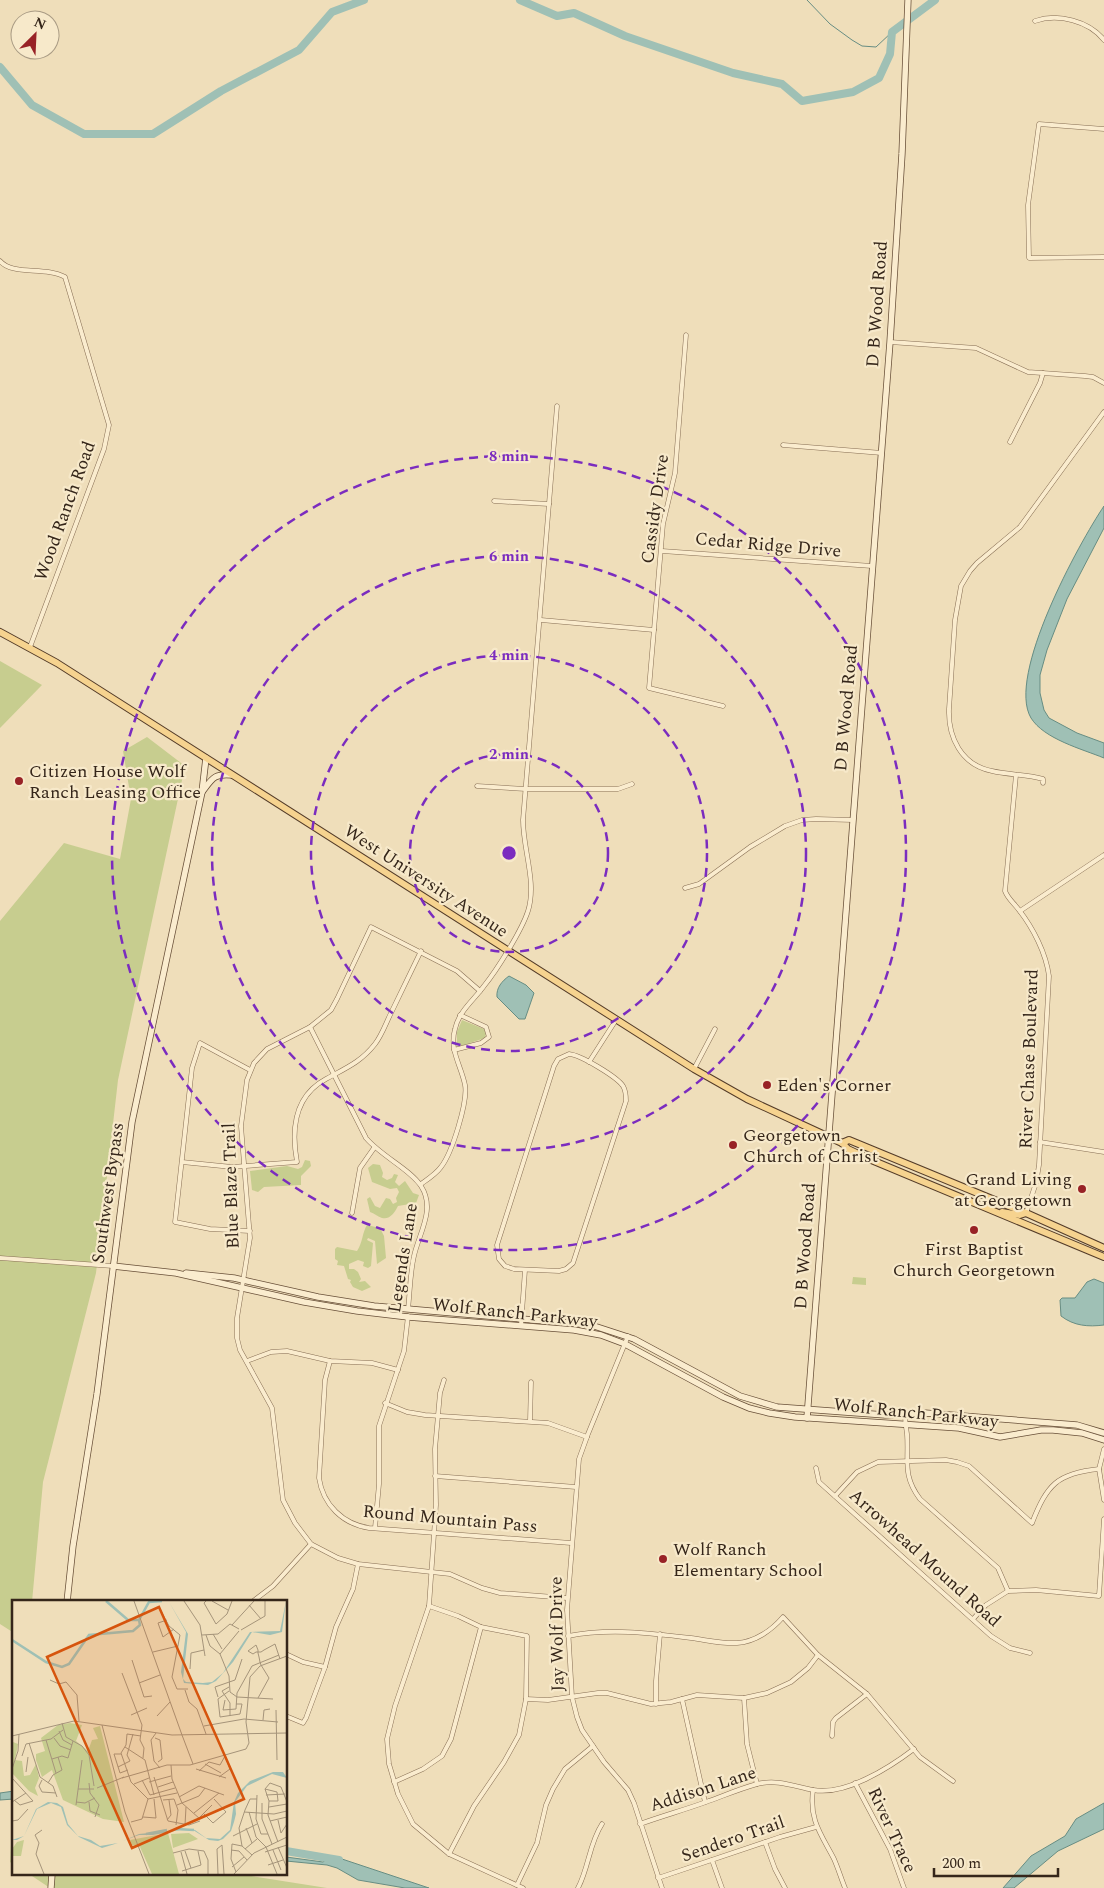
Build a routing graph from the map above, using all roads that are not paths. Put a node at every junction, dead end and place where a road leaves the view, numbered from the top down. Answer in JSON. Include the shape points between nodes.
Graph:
{"nodes":[{"id":1,"x":908,"y":0,"type":"edge"},
{"id":2,"x":1035,"y":21,"type":"dead end"},
{"id":3,"x":1104,"y":40,"type":"edge"},
{"id":4,"x":1104,"y":129,"type":"edge"},
{"id":5,"x":1104,"y":257,"type":"edge"},
{"id":6,"x":0,"y":261,"type":"edge"},
{"id":7,"x":686,"y":335,"type":"dead end"},
{"id":8,"x":890,"y":342,"type":"junction"},
{"id":9,"x":1043,"y":373,"type":"junction"},
{"id":10,"x":1104,"y":382,"type":"edge"},
{"id":11,"x":557,"y":406,"type":"dead end"},
{"id":12,"x":1104,"y":412,"type":"edge"},
{"id":13,"x":1010,"y":442,"type":"dead end"},
{"id":14,"x":783,"y":445,"type":"dead end"},
{"id":15,"x":882,"y":453,"type":"junction"},
{"id":16,"x":494,"y":500,"type":"dead end"},
{"id":17,"x":549,"y":504,"type":"junction"},
{"id":18,"x":662,"y":551,"type":"junction"},
{"id":19,"x":872,"y":566,"type":"junction"},
{"id":20,"x":541,"y":620,"type":"junction"},
{"id":21,"x":654,"y":630,"type":"junction"},
{"id":22,"x":0,"y":632,"type":"edge"},
{"id":23,"x":30,"y":646,"type":"junction"},
{"id":24,"x":722,"y":706,"type":"dead end"},
{"id":25,"x":206,"y":758,"type":"junction"},
{"id":26,"x":1016,"y":774,"type":"junction"},
{"id":27,"x":234,"y":775,"type":"junction"},
{"id":28,"x":1043,"y":783,"type":"dead end"},
{"id":29,"x":632,"y":784,"type":"dead end"},
{"id":30,"x":477,"y":786,"type":"dead end"},
{"id":31,"x":526,"y":790,"type":"junction"},
{"id":32,"x":202,"y":792,"type":"junction"},
{"id":33,"x":853,"y":820,"type":"junction"},
{"id":34,"x":1104,"y":855,"type":"edge"},
{"id":35,"x":684,"y":888,"type":"dead end"},
{"id":36,"x":1020,"y":911,"type":"junction"},
{"id":37,"x":421,"y":951,"type":"junction"},
{"id":38,"x":507,"y":951,"type":"junction"},
{"id":39,"x":480,"y":991,"type":"junction"},
{"id":40,"x":460,"y":1015,"type":"junction"},
{"id":41,"x":616,"y":1020,"type":"junction"},
{"id":42,"x":310,"y":1027,"type":"junction"},
{"id":43,"x":715,"y":1029,"type":"dead end"},
{"id":44,"x":454,"y":1050,"type":"junction"},
{"id":45,"x":589,"y":1062,"type":"junction"},
{"id":46,"x":250,"y":1070,"type":"junction"},
{"id":47,"x":694,"y":1070,"type":"junction"},
{"id":48,"x":334,"y":1075,"type":"junction"},
{"id":49,"x":828,"y":1136,"type":"junction"},
{"id":50,"x":1040,"y":1142,"type":"junction"},
{"id":51,"x":842,"y":1143,"type":"junction"},
{"id":52,"x":374,"y":1148,"type":"junction"},
{"id":53,"x":1104,"y":1152,"type":"edge"},
{"id":54,"x":182,"y":1162,"type":"junction"},
{"id":55,"x":245,"y":1166,"type":"junction"},
{"id":56,"x":421,"y":1184,"type":"junction"},
{"id":57,"x":991,"y":1210,"type":"junction"},
{"id":58,"x":352,"y":1213,"type":"dead end"},
{"id":59,"x":1026,"y":1213,"type":"junction"},
{"id":60,"x":250,"y":1231,"type":"junction"},
{"id":61,"x":1048,"y":1234,"type":"junction"},
{"id":62,"x":1081,"y":1238,"type":"junction"},
{"id":63,"x":1104,"y":1248,"type":"edge"},
{"id":64,"x":1104,"y":1257,"type":"edge"},
{"id":65,"x":0,"y":1258,"type":"edge"},
{"id":66,"x":113,"y":1266,"type":"junction"},
{"id":67,"x":525,"y":1270,"type":"junction"},
{"id":68,"x":176,"y":1273,"type":"junction"},
{"id":69,"x":243,"y":1280,"type":"junction"},
{"id":70,"x":242,"y":1287,"type":"junction"},
{"id":71,"x":408,"y":1310,"type":"junction"},
{"id":72,"x":408,"y":1317,"type":"junction"},
{"id":73,"x":521,"y":1318,"type":"junction"},
{"id":74,"x":521,"y":1326,"type":"junction"},
{"id":75,"x":628,"y":1336,"type":"junction"},
{"id":76,"x":625,"y":1344,"type":"junction"},
{"id":77,"x":247,"y":1361,"type":"junction"},
{"id":78,"x":330,"y":1362,"type":"junction"},
{"id":79,"x":398,"y":1370,"type":"junction"},
{"id":80,"x":444,"y":1380,"type":"dead end"},
{"id":81,"x":532,"y":1382,"type":"dead end"},
{"id":82,"x":386,"y":1404,"type":"junction"},
{"id":83,"x":808,"y":1410,"type":"junction"},
{"id":84,"x":905,"y":1414,"type":"junction"},
{"id":85,"x":439,"y":1416,"type":"junction"},
{"id":86,"x":807,"y":1418,"type":"junction"},
{"id":87,"x":530,"y":1421,"type":"junction"},
{"id":88,"x":905,"y":1424,"type":"junction"},
{"id":89,"x":1104,"y":1434,"type":"edge"},
{"id":90,"x":587,"y":1437,"type":"junction"},
{"id":91,"x":1104,"y":1440,"type":"edge"},
{"id":92,"x":1104,"y":1449,"type":"edge"},
{"id":93,"x":907,"y":1462,"type":"junction"},
{"id":94,"x":816,"y":1468,"type":"dead end"},
{"id":95,"x":1099,"y":1469,"type":"junction"},
{"id":96,"x":435,"y":1476,"type":"junction"},
{"id":97,"x":576,"y":1487,"type":"junction"},
{"id":98,"x":835,"y":1496,"type":"junction"},
{"id":99,"x":1104,"y":1500,"type":"edge"},
{"id":100,"x":1104,"y":1520,"type":"edge"},
{"id":101,"x":375,"y":1528,"type":"junction"},
{"id":102,"x":434,"y":1533,"type":"junction"},
{"id":103,"x":311,"y":1544,"type":"junction"},
{"id":104,"x":571,"y":1544,"type":"junction"},
{"id":105,"x":358,"y":1564,"type":"junction"},
{"id":106,"x":430,"y":1571,"type":"junction"},
{"id":107,"x":1008,"y":1591,"type":"junction"},
{"id":108,"x":567,"y":1598,"type":"junction"},
{"id":109,"x":67,"y":1600,"type":"edge"},
{"id":110,"x":255,"y":1600,"type":"edge"},
{"id":111,"x":429,"y":1606,"type":"junction"},
{"id":112,"x":972,"y":1619,"type":"junction"},
{"id":113,"x":481,"y":1627,"type":"junction"},
{"id":114,"x":660,"y":1634,"type":"junction"},
{"id":115,"x":568,"y":1636,"type":"junction"},
{"id":116,"x":1030,"y":1653,"type":"dead end"},
{"id":117,"x":288,"y":1655,"type":"edge"},
{"id":118,"x":818,"y":1655,"type":"junction"},
{"id":119,"x":325,"y":1667,"type":"junction"},
{"id":120,"x":867,"y":1694,"type":"junction"},
{"id":121,"x":572,"y":1697,"type":"junction"},
{"id":122,"x":744,"y":1698,"type":"junction"},
{"id":123,"x":526,"y":1699,"type":"junction"},
{"id":124,"x":682,"y":1699,"type":"junction"},
{"id":125,"x":656,"y":1704,"type":"junction"},
{"id":126,"x":288,"y":1717,"type":"edge"},
{"id":127,"x":832,"y":1736,"type":"dead end"},
{"id":128,"x":593,"y":1746,"type":"junction"},
{"id":129,"x":914,"y":1749,"type":"junction"},
{"id":130,"x":953,"y":1781,"type":"dead end"},
{"id":131,"x":394,"y":1782,"type":"junction"},
{"id":132,"x":855,"y":1783,"type":"junction"},
{"id":133,"x":757,"y":1784,"type":"junction"},
{"id":134,"x":813,"y":1790,"type":"junction"},
{"id":135,"x":705,"y":1802,"type":"junction"},
{"id":136,"x":602,"y":1824,"type":"dead end"},
{"id":137,"x":640,"y":1824,"type":"junction"},
{"id":138,"x":816,"y":1827,"type":"junction"},
{"id":139,"x":765,"y":1842,"type":"junction"},
{"id":140,"x":449,"y":1854,"type":"junction"},
{"id":141,"x":712,"y":1860,"type":"junction"},
{"id":142,"x":658,"y":1878,"type":"junction"},
{"id":143,"x":517,"y":1885,"type":"junction"},
{"id":144,"x":523,"y":1888,"type":"edge"},
{"id":145,"x":578,"y":1888,"type":"edge"},
{"id":146,"x":662,"y":1888,"type":"edge"},
{"id":147,"x":722,"y":1888,"type":"edge"},
{"id":148,"x":785,"y":1888,"type":"edge"},
{"id":149,"x":845,"y":1888,"type":"edge"},
{"id":150,"x":904,"y":1888,"type":"edge"}],
"edges":[{"from":1,"to":8,"type":"street","name":"D B Wood Road"},
{"from":2,"to":3,"type":"street","via":[[1045,18],[1078,22],[1092,28]]},
{"from":4,"to":5,"type":"street","via":[[1040,124],[1028,212],[1029,258]]},
{"from":6,"to":23,"type":"street","name":"Wood Ranch Road","via":[[12,269],[56,272],[65,277],[108,425],[104,449]]},
{"from":7,"to":18,"type":"street","name":"Cassidy Drive","via":[[675,473],[664,517]]},
{"from":8,"to":9,"type":"street","via":[[976,348],[1018,369]]},
{"from":8,"to":15,"type":"street","name":"D B Wood Road"},
{"from":9,"to":10,"type":"street","via":[[1093,377]]},
{"from":9,"to":13,"type":"street"},
{"from":11,"to":17,"type":"street"},
{"from":12,"to":26,"type":"street","via":[[1028,517],[970,571],[958,595],[948,709],[952,737],[959,750],[976,765],[989,771]]},
{"from":14,"to":15,"type":"street"},
{"from":15,"to":19,"type":"street","name":"D B Wood Road"},
{"from":16,"to":17,"type":"street"},
{"from":17,"to":20,"type":"street"},
{"from":18,"to":19,"type":"street","name":"Cedar Ridge Drive"},
{"from":18,"to":21,"type":"street","name":"Cassidy Drive"},
{"from":19,"to":33,"type":"street","name":"D B Wood Road"},
{"from":20,"to":21,"type":"street"},
{"from":20,"to":31,"type":"street"},
{"from":21,"to":24,"type":"street","name":"Cassidy Drive","via":[[649,688]]},
{"from":22,"to":23,"type":"main road","name":"West University Avenue"},
{"from":23,"to":25,"type":"main road","name":"West University Avenue"},
{"from":25,"to":27,"type":"main road","name":"West University Avenue"},
{"from":25,"to":32,"type":"street","name":"Southwest Bypass"},
{"from":26,"to":28,"type":"street","via":[[1031,775],[1043,779]]},
{"from":26,"to":36,"type":"street","name":"River Chase Boulevard","via":[[1006,882],[1007,895]]},
{"from":27,"to":32,"type":"street","via":[[219,774]]},
{"from":27,"to":38,"type":"main road","name":"West University Avenue"},
{"from":29,"to":31,"type":"street","via":[[618,789]]},
{"from":30,"to":31,"type":"street"},
{"from":31,"to":38,"type":"street","via":[[523,835],[530,873],[530,901],[522,925]]},
{"from":32,"to":66,"type":"street","name":"Southwest Bypass","via":[[132,1122]]},
{"from":33,"to":35,"type":"street","via":[[802,820],[784,826],[699,884]]},
{"from":33,"to":49,"type":"street","name":"D B Wood Road"},
{"from":34,"to":36,"type":"street"},
{"from":36,"to":50,"type":"street","name":"River Chase Boulevard","via":[[1044,955],[1049,976]]},
{"from":37,"to":39,"type":"street","via":[[457,971]]},
{"from":37,"to":42,"type":"street","name":"Blue Blaze Trail","via":[[371,927],[334,1005]]},
{"from":37,"to":48,"type":"street","via":[[376,1042],[355,1064]]},
{"from":38,"to":39,"type":"street"},
{"from":38,"to":41,"type":"main road","name":"West University Avenue"},
{"from":39,"to":40,"type":"street"},
{"from":40,"to":44,"type":"street","via":[[454,1034]]},
{"from":40,"to":44,"type":"street","via":[[486,1027],[489,1037],[481,1043]]},
{"from":41,"to":45,"type":"street"},
{"from":41,"to":47,"type":"main road","name":"West University Avenue"},
{"from":42,"to":46,"type":"street","name":"Blue Blaze Trail","via":[[267,1048]]},
{"from":42,"to":48,"type":"street","name":"Legends Lane"},
{"from":43,"to":47,"type":"street"},
{"from":44,"to":56,"type":"street","via":[[465,1088],[464,1108],[443,1164]]},
{"from":45,"to":67,"type":"street","via":[[569,1054],[555,1062],[497,1244],[501,1262],[509,1268]]},
{"from":45,"to":67,"type":"street","via":[[623,1085],[626,1101],[576,1259],[561,1271]]},
{"from":46,"to":54,"type":"street","via":[[200,1043],[192,1068]]},
{"from":46,"to":55,"type":"street","name":"Blue Blaze Trail","via":[[241,1126]]},
{"from":47,"to":49,"type":"main road","name":"West University Avenue"},
{"from":48,"to":52,"type":"street","name":"Legends Lane","via":[[360,1128]]},
{"from":48,"to":55,"type":"street","via":[[316,1086],[296,1115],[297,1162]]},
{"from":49,"to":51,"type":"main road","name":"West University Avenue"},
{"from":49,"to":83,"type":"street","name":"D B Wood Road"},
{"from":50,"to":53,"type":"street"},
{"from":50,"to":59,"type":"street","name":"River Chase Boulevard","via":[[1036,1183]]},
{"from":51,"to":57,"type":"main road","name":"West University Avenue","via":[[869,1159]]},
{"from":51,"to":59,"type":"main road","name":"West University Avenue","via":[[849,1140]]},
{"from":52,"to":56,"type":"street","name":"Legends Lane"},
{"from":52,"to":58,"type":"street","via":[[360,1168]]},
{"from":54,"to":55,"type":"street"},
{"from":54,"to":60,"type":"street","via":[[175,1222],[210,1230]]},
{"from":55,"to":60,"type":"street","name":"Blue Blaze Trail"},
{"from":56,"to":71,"type":"street","name":"Legends Lane","via":[[427,1214],[414,1254]]},
{"from":57,"to":59,"type":"main road","via":[[1020,1215]]},
{"from":57,"to":61,"type":"main road","name":"West University Avenue"},
{"from":59,"to":62,"type":"main road","name":"West University Avenue"},
{"from":60,"to":69,"type":"street","name":"Blue Blaze Trail"},
{"from":61,"to":62,"type":"main road","via":[[1060,1232]]},
{"from":61,"to":64,"type":"main road","name":"West University Avenue"},
{"from":62,"to":63,"type":"main road","name":"West University Avenue"},
{"from":65,"to":66,"type":"street","name":"Wolf Ranch Parkway"},
{"from":66,"to":68,"type":"street","name":"Wolf Ranch Parkway"},
{"from":66,"to":109,"type":"street","name":"Southwest Bypass","via":[[91,1438],[72,1546]]},
{"from":67,"to":73,"type":"street"},
{"from":68,"to":69,"type":"street","name":"Wolf Ranch Parkway","via":[[193,1272]]},
{"from":68,"to":70,"type":"street","name":"Wolf Ranch Parkway"},
{"from":69,"to":70,"type":"street","name":"Blue Blaze Trail"},
{"from":69,"to":71,"type":"street","name":"Wolf Ranch Parkway","via":[[330,1299]]},
{"from":70,"to":72,"type":"street","name":"Wolf Ranch Parkway","via":[[334,1308]]},
{"from":70,"to":77,"type":"street","name":"Blue Blaze Trail","via":[[236,1330],[240,1350]]},
{"from":71,"to":72,"type":"street","name":"Legends Lane"},
{"from":71,"to":73,"type":"street","name":"Wolf Ranch Parkway"},
{"from":72,"to":74,"type":"street","name":"Wolf Ranch Parkway"},
{"from":72,"to":79,"type":"street","name":"Legends Lane"},
{"from":73,"to":74,"type":"street"},
{"from":73,"to":75,"type":"street","name":"Wolf Ranch Parkway","via":[[584,1324]]},
{"from":74,"to":76,"type":"street","name":"Wolf Ranch Parkway","via":[[580,1331]]},
{"from":75,"to":76,"type":"street","name":"Jay Wolf Drive"},
{"from":75,"to":83,"type":"street","name":"Wolf Ranch Parkway","via":[[740,1396],[777,1407]]},
{"from":76,"to":86,"type":"street","name":"Wolf Ranch Parkway","via":[[736,1403],[768,1413]]},
{"from":76,"to":90,"type":"street","name":"Jay Wolf Drive"},
{"from":77,"to":78,"type":"street","via":[[279,1351]]},
{"from":77,"to":103,"type":"street","name":"Blue Blaze Trail","via":[[272,1408],[283,1500]]},
{"from":78,"to":79,"type":"street","via":[[372,1363]]},
{"from":78,"to":101,"type":"street","name":"Round Mountain Pass","via":[[325,1380],[320,1483],[328,1502],[340,1516],[355,1524]]},
{"from":79,"to":82,"type":"street","name":"Legends Lane"},
{"from":80,"to":85,"type":"street"},
{"from":81,"to":87,"type":"street"},
{"from":82,"to":85,"type":"street","via":[[416,1414]]},
{"from":82,"to":101,"type":"street","name":"Legends Lane","via":[[378,1432],[379,1484]]},
{"from":83,"to":84,"type":"street","name":"Wolf Ranch Parkway"},
{"from":83,"to":86,"type":"street","name":"D B Wood Road"},
{"from":84,"to":88,"type":"street"},
{"from":84,"to":89,"type":"street","name":"Wolf Ranch Parkway","via":[[1077,1425]]},
{"from":85,"to":87,"type":"street"},
{"from":85,"to":96,"type":"street"},
{"from":86,"to":88,"type":"street","name":"Wolf Ranch Parkway"},
{"from":87,"to":90,"type":"street","via":[[556,1425]]},
{"from":88,"to":91,"type":"street","name":"Wolf Ranch Parkway","via":[[959,1428],[1000,1437],[1053,1430],[1082,1433]]},
{"from":88,"to":93,"type":"street"},
{"from":90,"to":97,"type":"street","name":"Jay Wolf Drive","via":[[578,1464]]},
{"from":92,"to":95,"type":"street"},
{"from":93,"to":95,"type":"street","via":[[946,1460],[969,1466],[1032,1523],[1051,1487],[1064,1476]]},
{"from":93,"to":98,"type":"street","via":[[878,1462],[867,1466]]},
{"from":93,"to":107,"type":"street","via":[[910,1482],[920,1499],[998,1568]]},
{"from":94,"to":98,"type":"street","name":"Arrowhead Mound Road","via":[[820,1482]]},
{"from":95,"to":99,"type":"street"},
{"from":96,"to":97,"type":"street"},
{"from":96,"to":102,"type":"street"},
{"from":97,"to":104,"type":"street","name":"Jay Wolf Drive"},
{"from":98,"to":112,"type":"street","name":"Arrowhead Mound Road"},
{"from":100,"to":107,"type":"street","via":[[1099,1596],[1036,1590]]},
{"from":101,"to":102,"type":"street","name":"Round Mountain Pass"},
{"from":102,"to":104,"type":"street","name":"Round Mountain Pass"},
{"from":102,"to":106,"type":"street"},
{"from":103,"to":105,"type":"street","name":"Blue Blaze Trail"},
{"from":103,"to":110,"type":"street","via":[[273,1586]]},
{"from":104,"to":108,"type":"street","name":"Jay Wolf Drive"},
{"from":105,"to":106,"type":"street","name":"Blue Blaze Trail"},
{"from":105,"to":119,"type":"street","via":[[353,1589],[336,1627]]},
{"from":106,"to":108,"type":"street","name":"Blue Blaze Trail","via":[[450,1574],[500,1593]]},
{"from":106,"to":111,"type":"street"},
{"from":107,"to":112,"type":"street"},
{"from":108,"to":115,"type":"street","name":"Jay Wolf Drive"},
{"from":111,"to":113,"type":"street"},
{"from":111,"to":131,"type":"street","via":[[387,1739]]},
{"from":112,"to":116,"type":"street","name":"Arrowhead Mound Road","via":[[1000,1643]]},
{"from":113,"to":123,"type":"street","via":[[527,1636]]},
{"from":113,"to":131,"type":"street","via":[[451,1739],[442,1756]]},
{"from":114,"to":115,"type":"street","via":[[595,1632]]},
{"from":114,"to":118,"type":"street","via":[[738,1643],[760,1636],[783,1617]]},
{"from":114,"to":125,"type":"street"},
{"from":115,"to":121,"type":"street","name":"Jay Wolf Drive"},
{"from":117,"to":119,"type":"street"},
{"from":118,"to":120,"type":"street"},
{"from":118,"to":122,"type":"street","via":[[792,1682],[766,1694]]},
{"from":119,"to":126,"type":"street","via":[[303,1723]]},
{"from":120,"to":127,"type":"street","via":[[836,1718]]},
{"from":120,"to":129,"type":"street"},
{"from":121,"to":123,"type":"street"},
{"from":121,"to":125,"type":"street","via":[[598,1693]]},
{"from":121,"to":128,"type":"street","name":"Jay Wolf Drive","via":[[582,1730]]},
{"from":122,"to":124,"type":"street","via":[[707,1695]]},
{"from":122,"to":133,"type":"street","via":[[747,1744]]},
{"from":123,"to":140,"type":"street","via":[[518,1735]]},
{"from":124,"to":125,"type":"street"},
{"from":124,"to":135,"type":"street"},
{"from":128,"to":137,"type":"street","name":"Jay Wolf Drive","via":[[628,1790]]},
{"from":128,"to":143,"type":"street","via":[[565,1769],[553,1788],[537,1843]]},
{"from":129,"to":130,"type":"street"},
{"from":129,"to":132,"type":"street","name":"Addison Lane","via":[[896,1763]]},
{"from":131,"to":140,"type":"street","via":[[414,1824]]},
{"from":132,"to":134,"type":"street","name":"Addison Lane"},
{"from":132,"to":150,"type":"street","name":"River Trace","via":[[890,1849]]},
{"from":133,"to":134,"type":"street","name":"Addison Lane","via":[[782,1782]]},
{"from":133,"to":135,"type":"street","name":"Addison Lane"},
{"from":134,"to":138,"type":"street","via":[[811,1811]]},
{"from":135,"to":137,"type":"street","name":"Addison Lane"},
{"from":136,"to":145,"type":"street","via":[[594,1836]]},
{"from":137,"to":142,"type":"street","name":"Jay Wolf Drive"},
{"from":138,"to":139,"type":"street","name":"Sendero Trail"},
{"from":138,"to":149,"type":"street"},
{"from":139,"to":141,"type":"street","name":"Sendero Trail"},
{"from":139,"to":148,"type":"street"},
{"from":140,"to":143,"type":"street"},
{"from":141,"to":142,"type":"street","name":"Sendero Trail"},
{"from":141,"to":147,"type":"street"},
{"from":142,"to":146,"type":"street","name":"Jay Wolf Drive"},
{"from":143,"to":144,"type":"street"}]}
